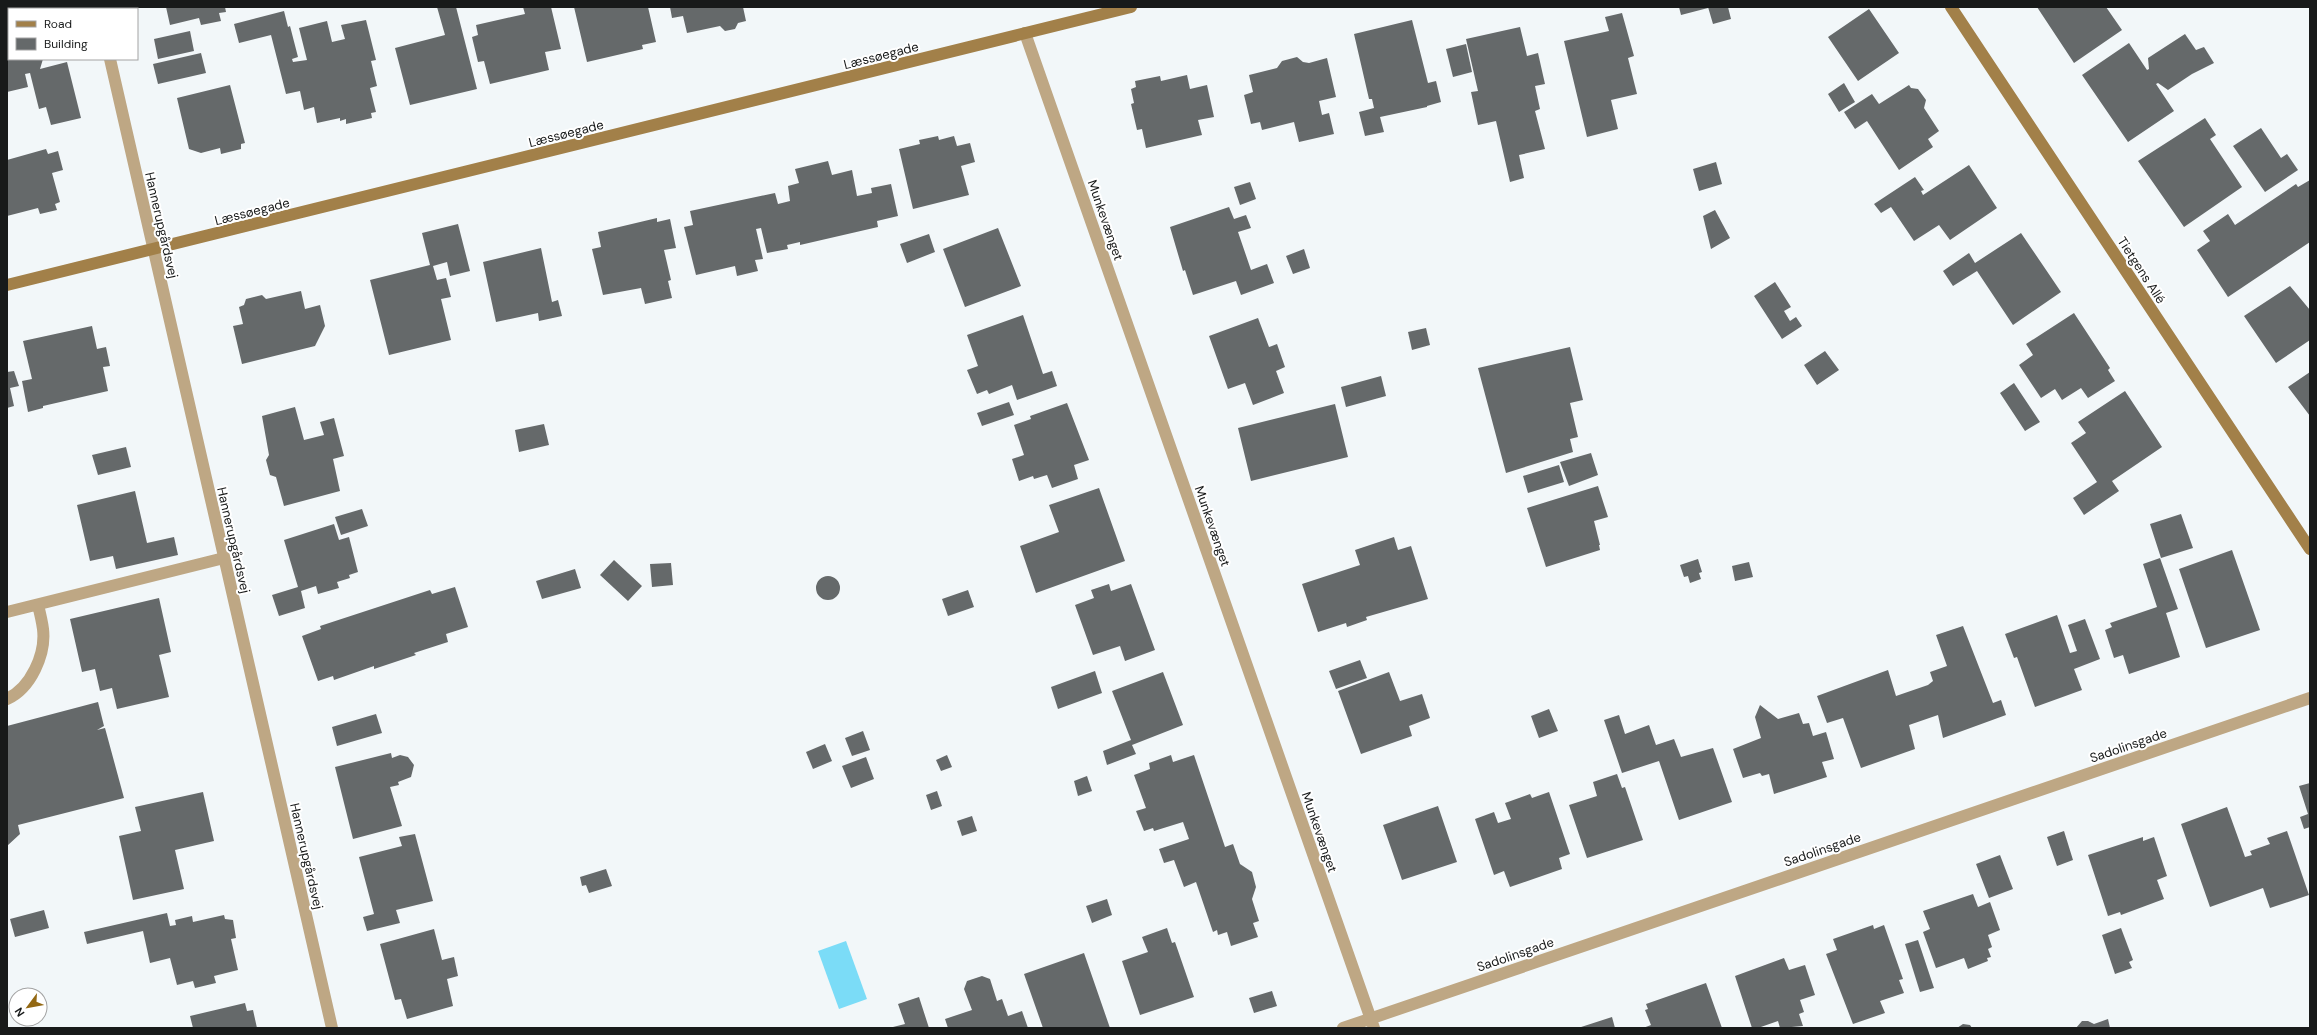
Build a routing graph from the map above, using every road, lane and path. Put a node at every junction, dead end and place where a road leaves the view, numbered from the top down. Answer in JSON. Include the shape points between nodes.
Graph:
{"nodes":[{"id":1,"x":1132,"y":7,"type":"edge"},
{"id":2,"x":1951,"y":7,"type":"edge"},
{"id":3,"x":1025,"y":34,"type":"junction"},
{"id":4,"x":110,"y":60,"type":"edge"},
{"id":5,"x":153,"y":250,"type":"junction"},
{"id":6,"x":7,"y":285,"type":"edge"},
{"id":7,"x":2310,"y":549,"type":"edge"},
{"id":8,"x":224,"y":558,"type":"junction"},
{"id":9,"x":38,"y":605,"type":"junction"},
{"id":10,"x":7,"y":612,"type":"edge"},
{"id":11,"x":2310,"y":698,"type":"edge"},
{"id":12,"x":7,"y":699,"type":"edge"},
{"id":13,"x":1372,"y":1023,"type":"edge"},
{"id":14,"x":332,"y":1028,"type":"edge"},
{"id":15,"x":1343,"y":1028,"type":"edge"}],
"edges":[{"from":1,"to":3,"type":"street","name":"Læssøegade"},
{"from":2,"to":7,"type":"street","name":"Tietgens Allé"},
{"from":3,"to":5,"type":"street","name":"Læssøegade"},
{"from":3,"to":13,"type":"street","name":"Munkevænget"},
{"from":4,"to":5,"type":"street","name":"Hannerupgårdsvej"},
{"from":5,"to":6,"type":"street","name":"Læssøegade"},
{"from":5,"to":8,"type":"street","name":"Hannerupgårdsvej"},
{"from":8,"to":9,"type":"street"},
{"from":8,"to":14,"type":"street","name":"Hannerupgårdsvej"},
{"from":9,"to":10,"type":"street"},
{"from":9,"to":12,"type":"street","via":[[43,630],[41,656],[29,679]]},
{"from":11,"to":13,"type":"street","name":"Sadolinsgade"},
{"from":13,"to":15,"type":"street","name":"Sadolinsgade"}]}
